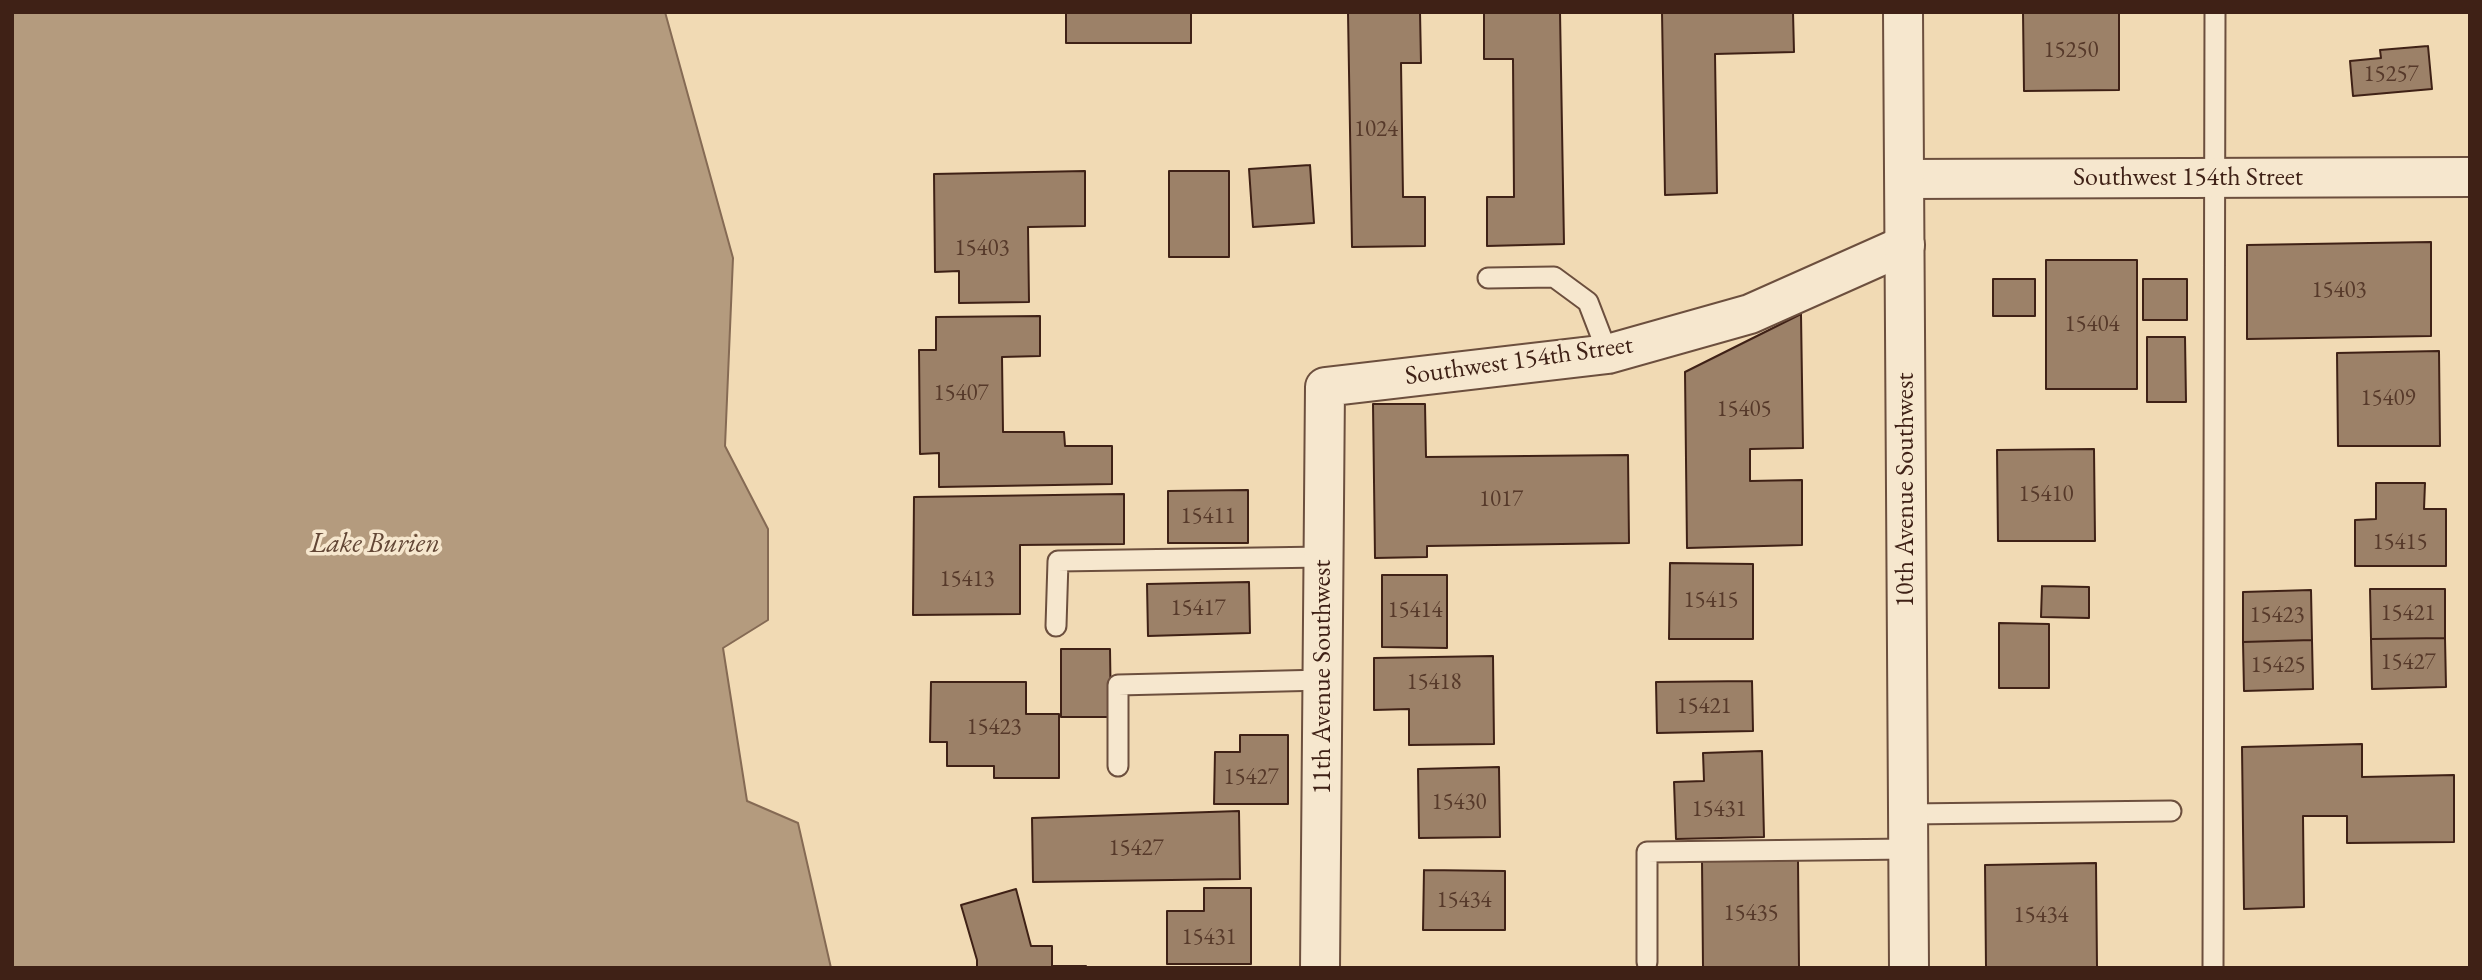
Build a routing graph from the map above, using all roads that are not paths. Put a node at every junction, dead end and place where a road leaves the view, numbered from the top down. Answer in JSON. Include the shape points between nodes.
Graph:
{"nodes":[{"id":1,"x":1903,"y":12,"type":"edge"},
{"id":2,"x":2215,"y":12,"type":"edge"},
{"id":3,"x":2470,"y":177,"type":"edge"},
{"id":4,"x":2216,"y":178,"type":"junction"},
{"id":5,"x":1905,"y":180,"type":"junction"},
{"id":6,"x":1905,"y":245,"type":"junction"},
{"id":7,"x":1488,"y":278,"type":"dead end"},
{"id":8,"x":1608,"y":354,"type":"junction"},
{"id":9,"x":1325,"y":387,"type":"joint"},
{"id":10,"x":1324,"y":557,"type":"junction"},
{"id":11,"x":1056,"y":626,"type":"dead end"},
{"id":12,"x":1324,"y":680,"type":"junction"},
{"id":13,"x":1118,"y":766,"type":"dead end"},
{"id":14,"x":2171,"y":811,"type":"dead end"},
{"id":15,"x":1908,"y":831,"type":"junction"},
{"id":16,"x":1647,"y":962,"type":"dead end"},
{"id":17,"x":1321,"y":968,"type":"edge"},
{"id":18,"x":1909,"y":968,"type":"edge"},
{"id":19,"x":2213,"y":968,"type":"edge"}],
"edges":[{"from":1,"to":5,"type":"street","name":"10th Avenue Southwest"},
{"from":2,"to":4,"type":"lane"},
{"from":3,"to":4,"type":"street","name":"Southwest 154th Street"},
{"from":4,"to":5,"type":"street","name":"Southwest 154th Street"},
{"from":4,"to":19,"type":"lane"},
{"from":5,"to":6,"type":"street","name":"10th Avenue Southwest"},
{"from":6,"to":8,"type":"street","name":"Southwest 154th Street","via":[[1750,314]]},
{"from":6,"to":15,"type":"street","name":"10th Avenue Southwest"},
{"from":7,"to":8,"type":"lane","via":[[1554,277],[1588,302]]},
{"from":8,"to":9,"type":"street","name":"Southwest 154th Street"},
{"from":9,"to":10,"type":"street","name":"11th Avenue Southwest"},
{"from":10,"to":11,"type":"lane","via":[[1058,561]]},
{"from":10,"to":12,"type":"street","name":"11th Avenue Southwest"},
{"from":12,"to":13,"type":"lane","via":[[1118,685]]},
{"from":12,"to":17,"type":"street","name":"11th Avenue Southwest"},
{"from":14,"to":15,"type":"lane"},
{"from":15,"to":16,"type":"lane","via":[[1647,852]]},
{"from":15,"to":18,"type":"street","name":"10th Avenue Southwest"}]}
